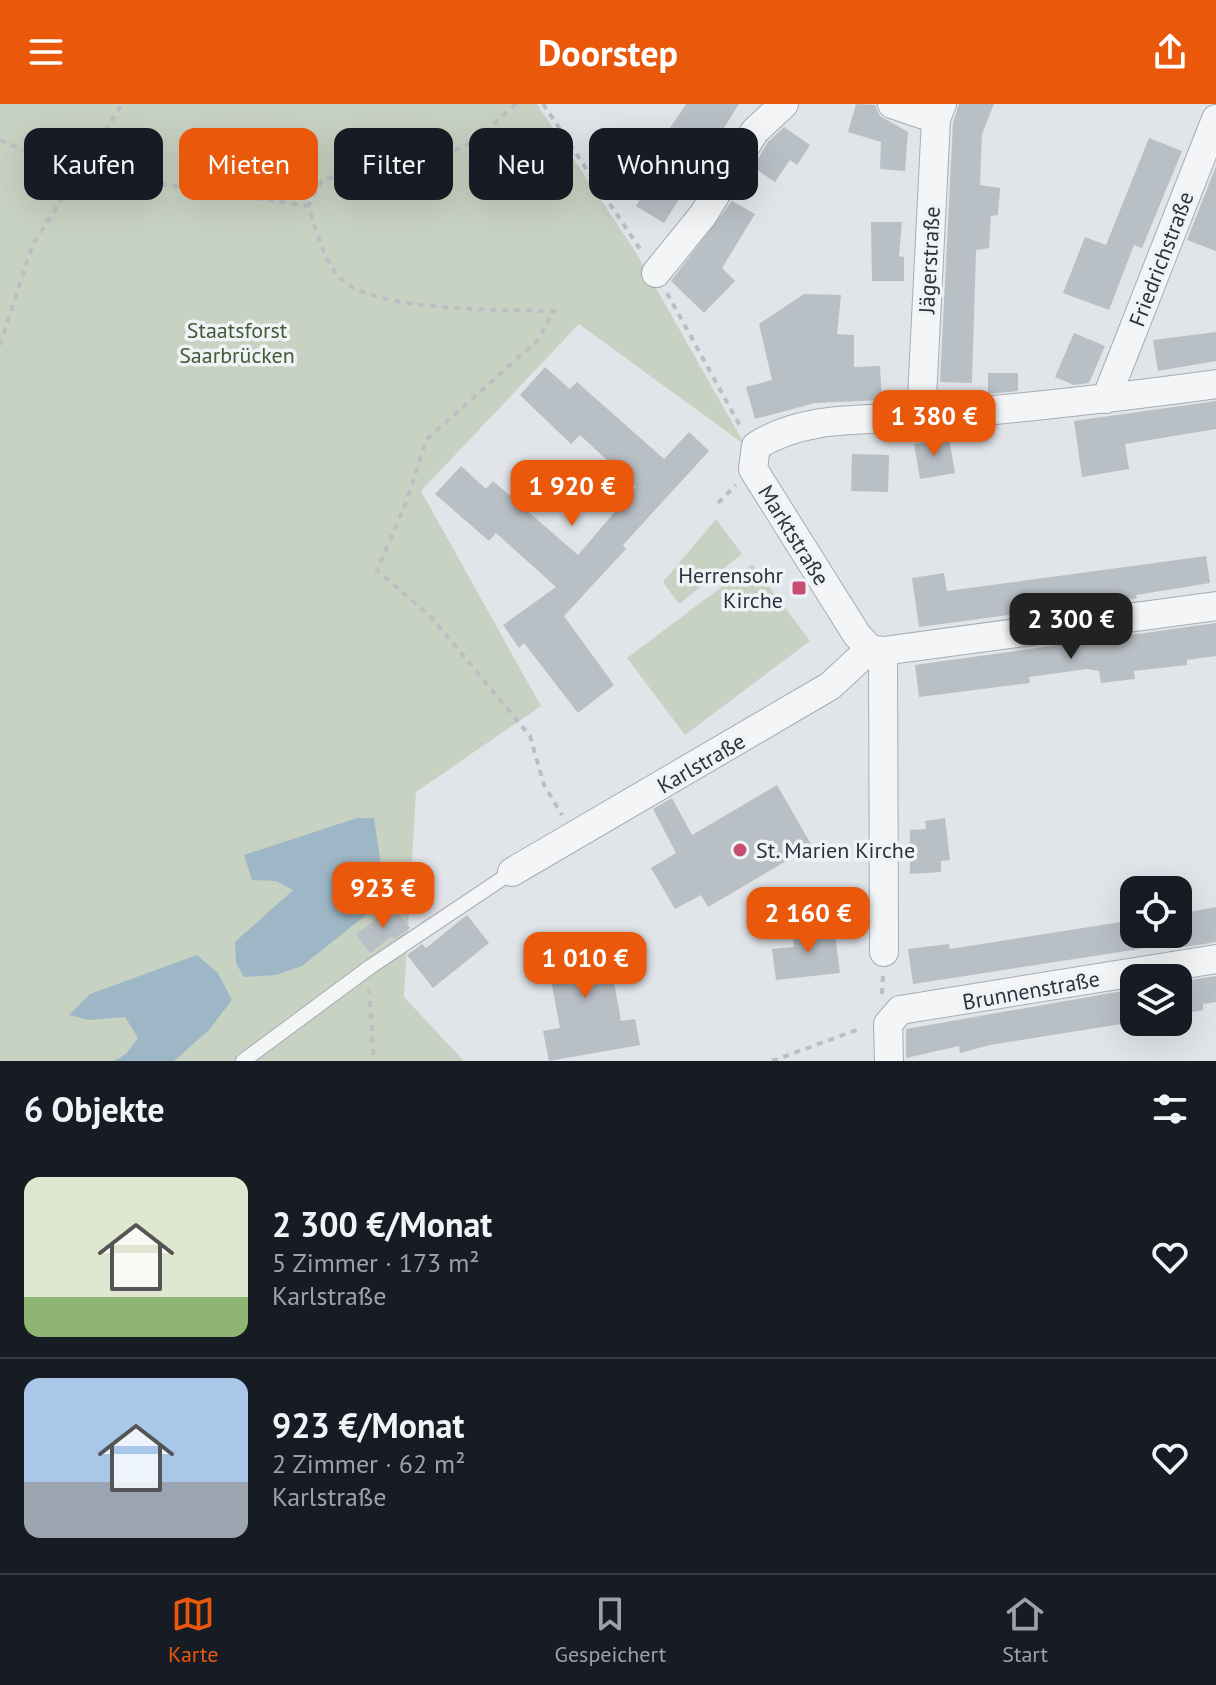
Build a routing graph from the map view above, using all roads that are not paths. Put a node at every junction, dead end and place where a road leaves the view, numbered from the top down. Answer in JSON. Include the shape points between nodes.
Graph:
{"nodes":[{"id":1,"x":784,"y":104,"type":"edge"},
{"id":2,"x":892,"y":104,"type":"edge"},
{"id":3,"x":939,"y":112,"type":"edge"},
{"id":4,"x":1216,"y":119,"type":"edge"},
{"id":5,"x":656,"y":273,"type":"dead end"},
{"id":6,"x":1216,"y":384,"type":"edge"},
{"id":7,"x":1106,"y":399,"type":"junction"},
{"id":8,"x":921,"y":418,"type":"junction"},
{"id":9,"x":1216,"y":606,"type":"edge"},
{"id":10,"x":877,"y":650,"type":"junction"},
{"id":11,"x":512,"y":872,"type":"joint"},
{"id":12,"x":884,"y":952,"type":"road end"},
{"id":13,"x":1216,"y":959,"type":"edge"},
{"id":14,"x":243,"y":1061,"type":"edge"},
{"id":15,"x":889,"y":1061,"type":"edge"}],
"edges":[{"from":1,"to":5,"type":"street","via":[[755,131],[703,215]]},
{"from":2,"to":3,"type":"street"},
{"from":3,"to":8,"type":"street","name":"Jägerstraße"},
{"from":4,"to":7,"type":"street","name":"Friedrichstraße"},
{"from":6,"to":7,"type":"street","name":"Marktstraße"},
{"from":7,"to":8,"type":"street","name":"Marktstraße"},
{"from":8,"to":10,"type":"street","name":"Marktstraße","via":[[819,421],[775,434],[756,446],[753,469],[857,635]]},
{"from":9,"to":10,"type":"street"},
{"from":10,"to":11,"type":"street","name":"Karlstraße","via":[[830,686]]},
{"from":10,"to":12,"type":"street"},
{"from":11,"to":14,"type":"lane"},
{"from":13,"to":15,"type":"street","name":"Brunnenstraße","via":[[900,1010],[888,1024]]}]}
